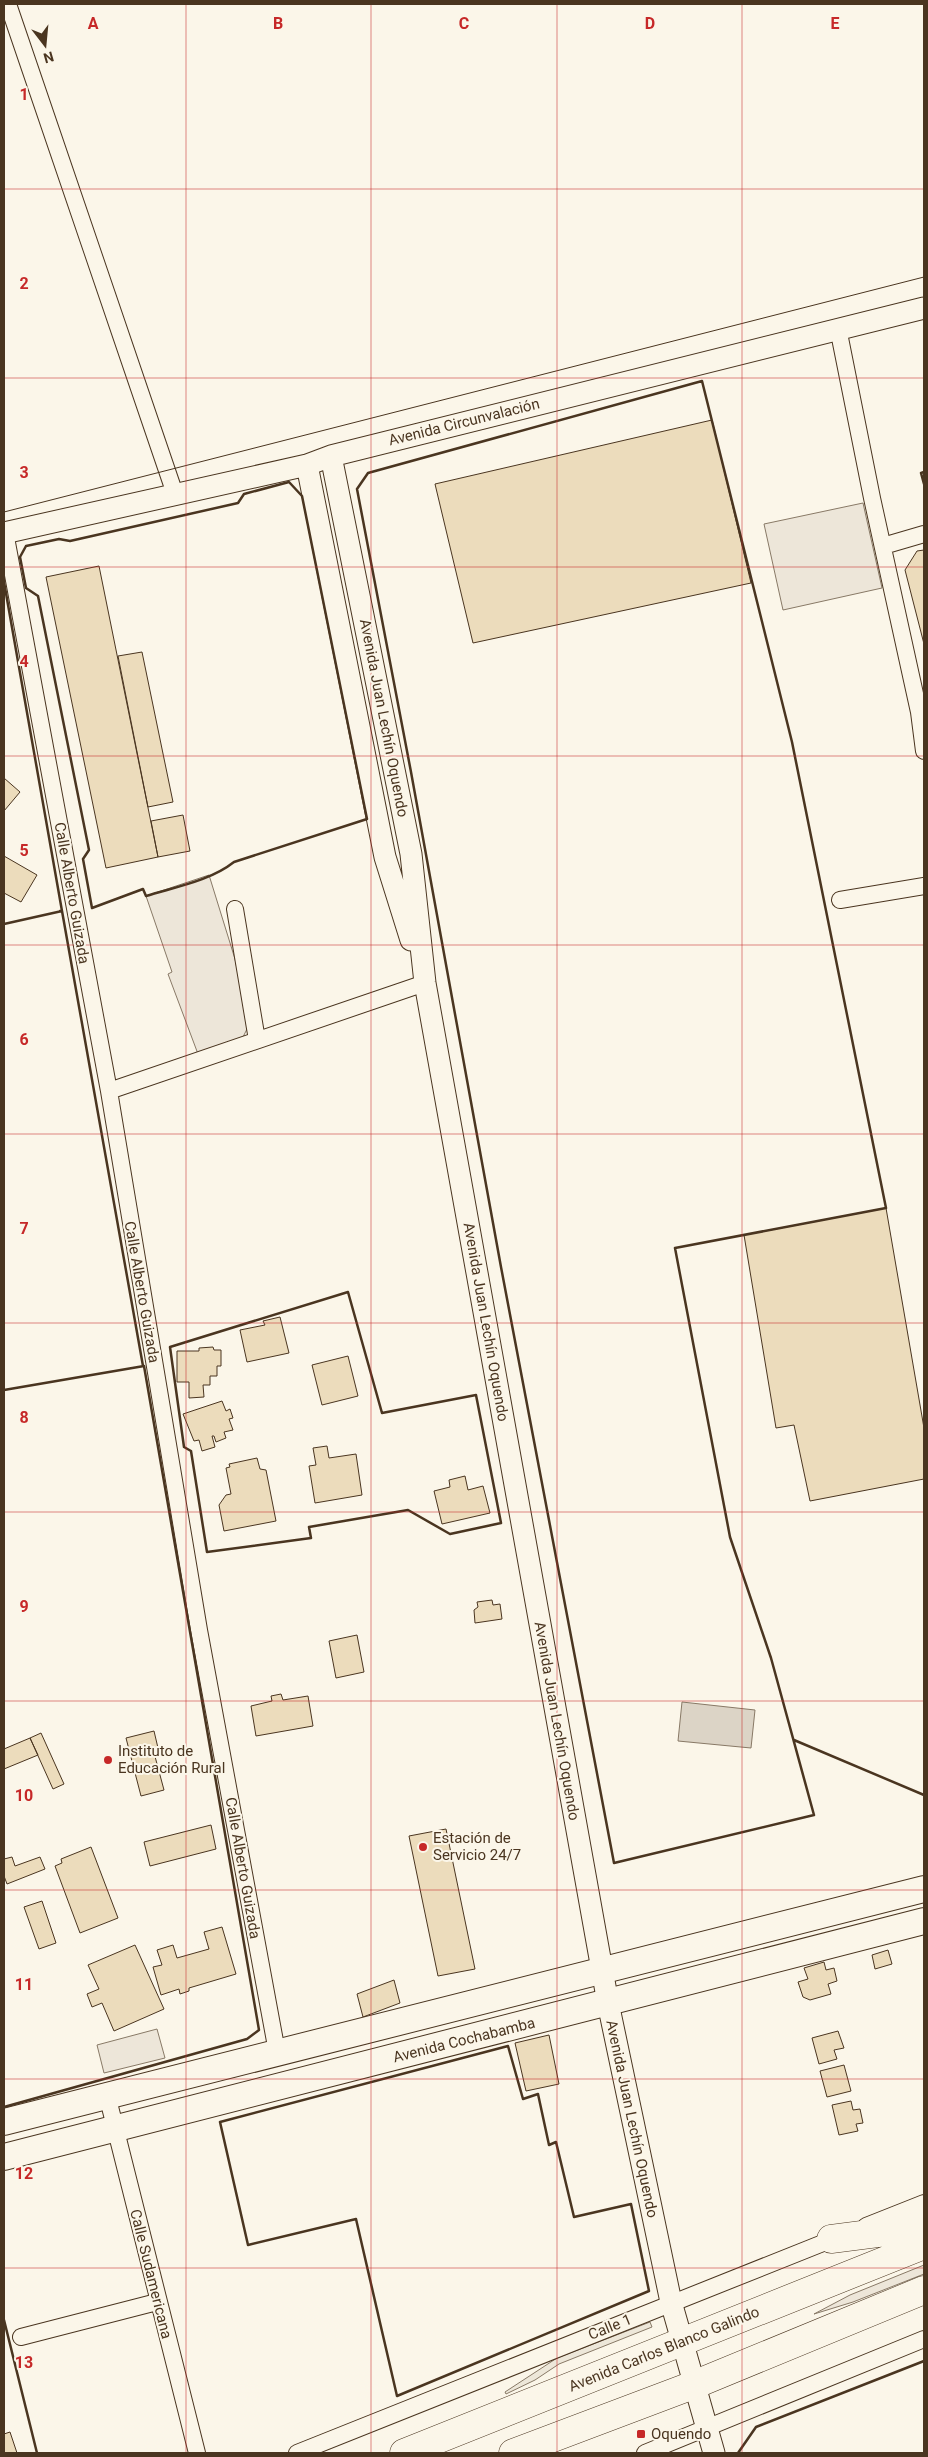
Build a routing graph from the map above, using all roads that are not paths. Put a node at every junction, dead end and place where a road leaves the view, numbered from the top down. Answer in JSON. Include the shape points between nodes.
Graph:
{"nodes":[{"id":1,"x":8,"y":4,"type":"edge"},
{"id":2,"x":924,"y":308,"type":"edge"},
{"id":3,"x":838,"y":328,"type":"junction"},
{"id":4,"x":331,"y":456,"type":"junction"},
{"id":5,"x":307,"y":465,"type":"junction"},
{"id":6,"x":175,"y":494,"type":"junction"},
{"id":7,"x":4,"y":533,"type":"edge"},
{"id":8,"x":924,"y":534,"type":"edge"},
{"id":9,"x":882,"y":546,"type":"junction"},
{"id":10,"x":924,"y":751,"type":"edge"},
{"id":11,"x":924,"y":886,"type":"edge"},
{"id":12,"x":840,"y":900,"type":"dead end"},
{"id":13,"x":234,"y":909,"type":"dead end"},
{"id":14,"x":425,"y":983,"type":"junction"},
{"id":15,"x":256,"y":1040,"type":"junction"},
{"id":16,"x":109,"y":1091,"type":"junction"},
{"id":17,"x":924,"y":1890,"type":"edge"},
{"id":18,"x":924,"y":1921,"type":"edge"},
{"id":19,"x":602,"y":1970,"type":"junction"},
{"id":20,"x":608,"y":2003,"type":"junction"},
{"id":21,"x":277,"y":2052,"type":"junction"},
{"id":22,"x":107,"y":2095,"type":"junction"},
{"id":23,"x":4,"y":2122,"type":"edge"},
{"id":24,"x":114,"y":2128,"type":"junction"},
{"id":25,"x":4,"y":2157,"type":"edge"},
{"id":26,"x":924,"y":2203,"type":"edge"},
{"id":27,"x":924,"y":2224,"type":"edge"},
{"id":28,"x":831,"y":2239,"type":"junction"},
{"id":29,"x":924,"y":2245,"type":"edge"},
{"id":30,"x":924,"y":2290,"type":"edge"},
{"id":31,"x":158,"y":2302,"type":"junction"},
{"id":32,"x":671,"y":2302,"type":"junction"},
{"id":33,"x":21,"y":2337,"type":"dead end"},
{"id":34,"x":924,"y":2339,"type":"edge"},
{"id":35,"x":683,"y":2342,"type":"junction"},
{"id":36,"x":696,"y":2384,"type":"junction"},
{"id":37,"x":708,"y":2427,"type":"junction"},
{"id":38,"x":197,"y":2453,"type":"edge"},
{"id":39,"x":297,"y":2453,"type":"edge"},
{"id":40,"x":404,"y":2453,"type":"edge"},
{"id":41,"x":513,"y":2453,"type":"edge"},
{"id":42,"x":645,"y":2453,"type":"edge"},
{"id":43,"x":714,"y":2453,"type":"edge"}],
"edges":[{"from":1,"to":6,"type":"street"},
{"from":2,"to":3,"type":"street","name":"Avenida Circunvalación"},
{"from":3,"to":4,"type":"street","name":"Avenida Circunvalación"},
{"from":3,"to":9,"type":"street"},
{"from":4,"to":5,"type":"street","name":"Avenida Circunvalación"},
{"from":4,"to":14,"type":"street","name":"Avenida Juan Lechín Oquendo","via":[[411,854]]},
{"from":5,"to":6,"type":"street","name":"Avenida Circunvalación"},
{"from":5,"to":14,"type":"street","name":"Avenida Juan Lechín Oquendo","via":[[385,857]]},
{"from":6,"to":7,"type":"street","name":"Avenida Circunvalación"},
{"from":7,"to":16,"type":"street","name":"Calle Alberto Guizada"},
{"from":8,"to":9,"type":"street"},
{"from":9,"to":10,"type":"street","via":[[919,712]]},
{"from":11,"to":12,"type":"street"},
{"from":13,"to":15,"type":"street"},
{"from":14,"to":15,"type":"street"},
{"from":14,"to":19,"type":"street","name":"Avenida Juan Lechín Oquendo"},
{"from":15,"to":16,"type":"street"},
{"from":16,"to":21,"type":"street","name":"Calle Alberto Guizada","via":[[199,1630]]},
{"from":17,"to":19,"type":"main road"},
{"from":18,"to":20,"type":"main road","name":"Avenida Cochabamba"},
{"from":19,"to":20,"type":"street","name":"Avenida Juan Lechín Oquendo"},
{"from":19,"to":21,"type":"main road"},
{"from":20,"to":24,"type":"main road","name":"Avenida Cochabamba"},
{"from":20,"to":32,"type":"street","name":"Avenida Juan Lechín Oquendo"},
{"from":21,"to":22,"type":"main road"},
{"from":22,"to":23,"type":"main road"},
{"from":22,"to":24,"type":"street","name":"Calle Sudamericana"},
{"from":24,"to":25,"type":"main road","name":"Avenida Cochabamba"},
{"from":24,"to":31,"type":"street","name":"Calle Sudamericana"},
{"from":26,"to":28,"type":"street","name":"Calle 1"},
{"from":27,"to":28,"type":"highway"},
{"from":28,"to":32,"type":"street","name":"Calle 1"},
{"from":29,"to":35,"type":"highway","name":"Avenida Carlos Blanco Galindo"},
{"from":30,"to":36,"type":"highway"},
{"from":31,"to":33,"type":"street"},
{"from":31,"to":38,"type":"street","name":"Calle Sudamericana"},
{"from":32,"to":35,"type":"street","name":"Avenida Juan Lechín Oquendo"},
{"from":32,"to":39,"type":"street","name":"Calle 1"},
{"from":34,"to":37,"type":"street"},
{"from":35,"to":36,"type":"street","name":"Avenida Juan Lechín Oquendo"},
{"from":35,"to":40,"type":"highway","name":"Avenida Carlos Blanco Galindo"},
{"from":36,"to":37,"type":"street","name":"Avenida Juan Lechín Oquendo"},
{"from":36,"to":41,"type":"highway"},
{"from":37,"to":42,"type":"street"},
{"from":37,"to":43,"type":"street","name":"Avenida Juan Lechín Oquendo"}]}
